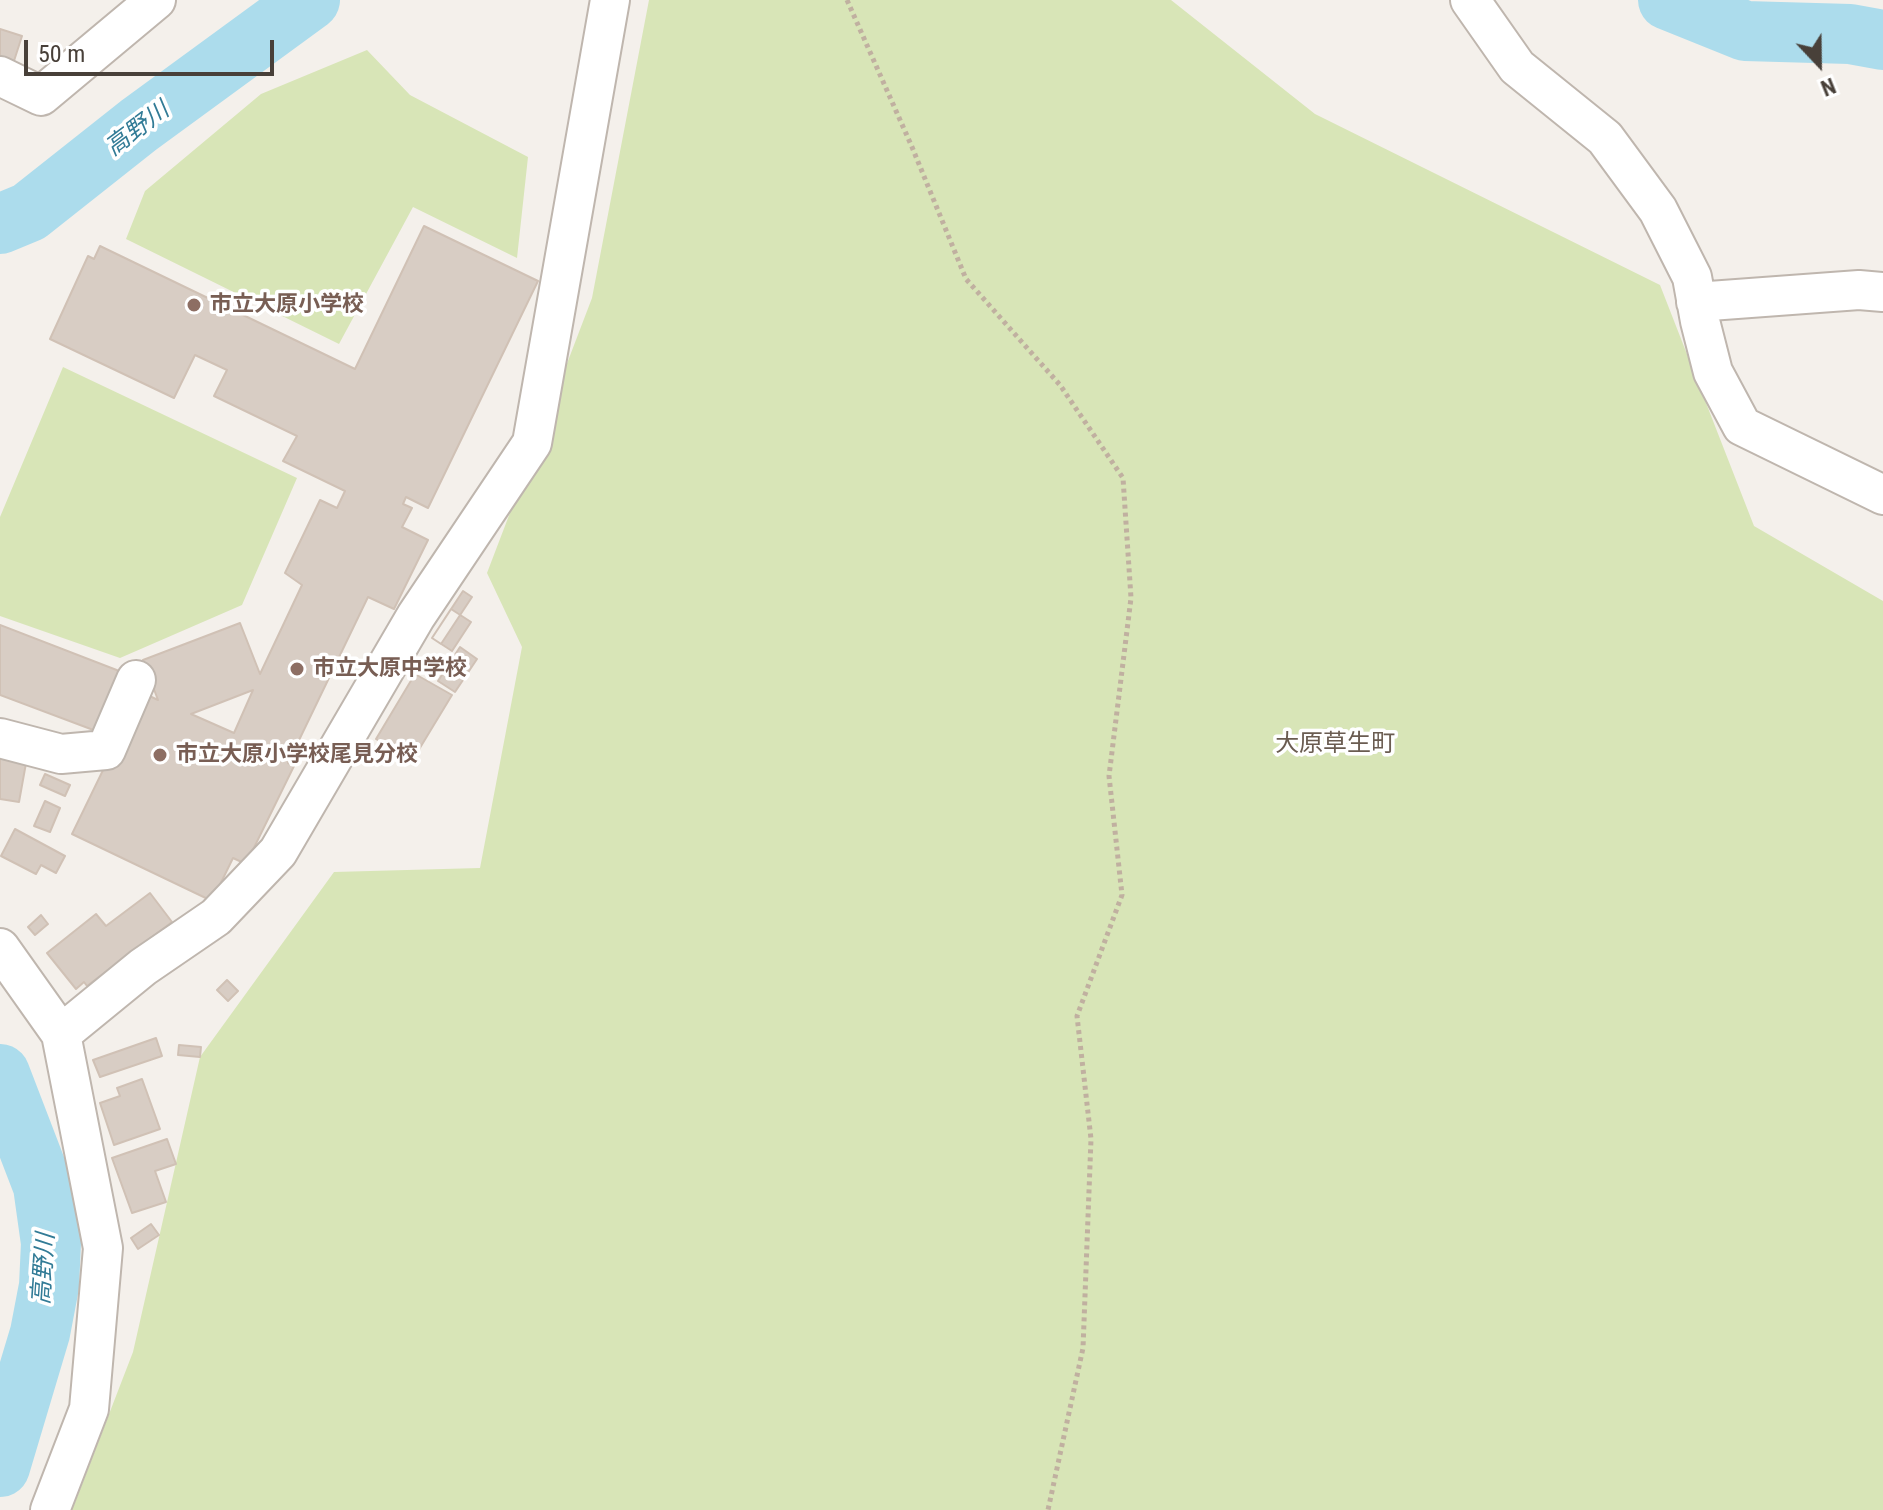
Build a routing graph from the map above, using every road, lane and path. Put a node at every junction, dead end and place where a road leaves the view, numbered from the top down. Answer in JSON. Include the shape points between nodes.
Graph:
{"nodes":[{"id":1,"x":156,"y":0,"type":"edge"},
{"id":2,"x":610,"y":0,"type":"edge"},
{"id":3,"x":847,"y":0,"type":"edge"},
{"id":4,"x":1470,"y":0,"type":"edge"},
{"id":5,"x":0,"y":76,"type":"edge"},
{"id":6,"x":1883,"y":292,"type":"edge"},
{"id":7,"x":1696,"y":302,"type":"junction"},
{"id":8,"x":1883,"y":495,"type":"edge"},
{"id":9,"x":136,"y":680,"type":"dead end"},
{"id":10,"x":0,"y":738,"type":"edge"},
{"id":11,"x":0,"y":948,"type":"edge"},
{"id":12,"x":61,"y":1034,"type":"junction"},
{"id":13,"x":50,"y":1510,"type":"edge"},
{"id":14,"x":1048,"y":1510,"type":"edge"}],
"edges":[{"from":1,"to":5,"type":"street","via":[[41,96]]},
{"from":2,"to":12,"type":"street","via":[[532,443],[416,616],[278,852],[216,917],[143,967]]},
{"from":3,"to":14,"type":"path","via":[[966,279],[1060,385],[1123,478],[1131,598],[1109,776],[1122,895],[1077,1016],[1091,1139],[1083,1348]]},
{"from":4,"to":7,"type":"street","via":[[1517,67],[1605,138],[1658,210],[1692,277]]},
{"from":6,"to":7,"type":"street"},
{"from":7,"to":8,"type":"street","via":[[1713,372],[1742,426]]},
{"from":9,"to":10,"type":"street","via":[[106,750],[61,754]]},
{"from":11,"to":12,"type":"street"},
{"from":12,"to":13,"type":"street","via":[[103,1248],[89,1409]]}]}
